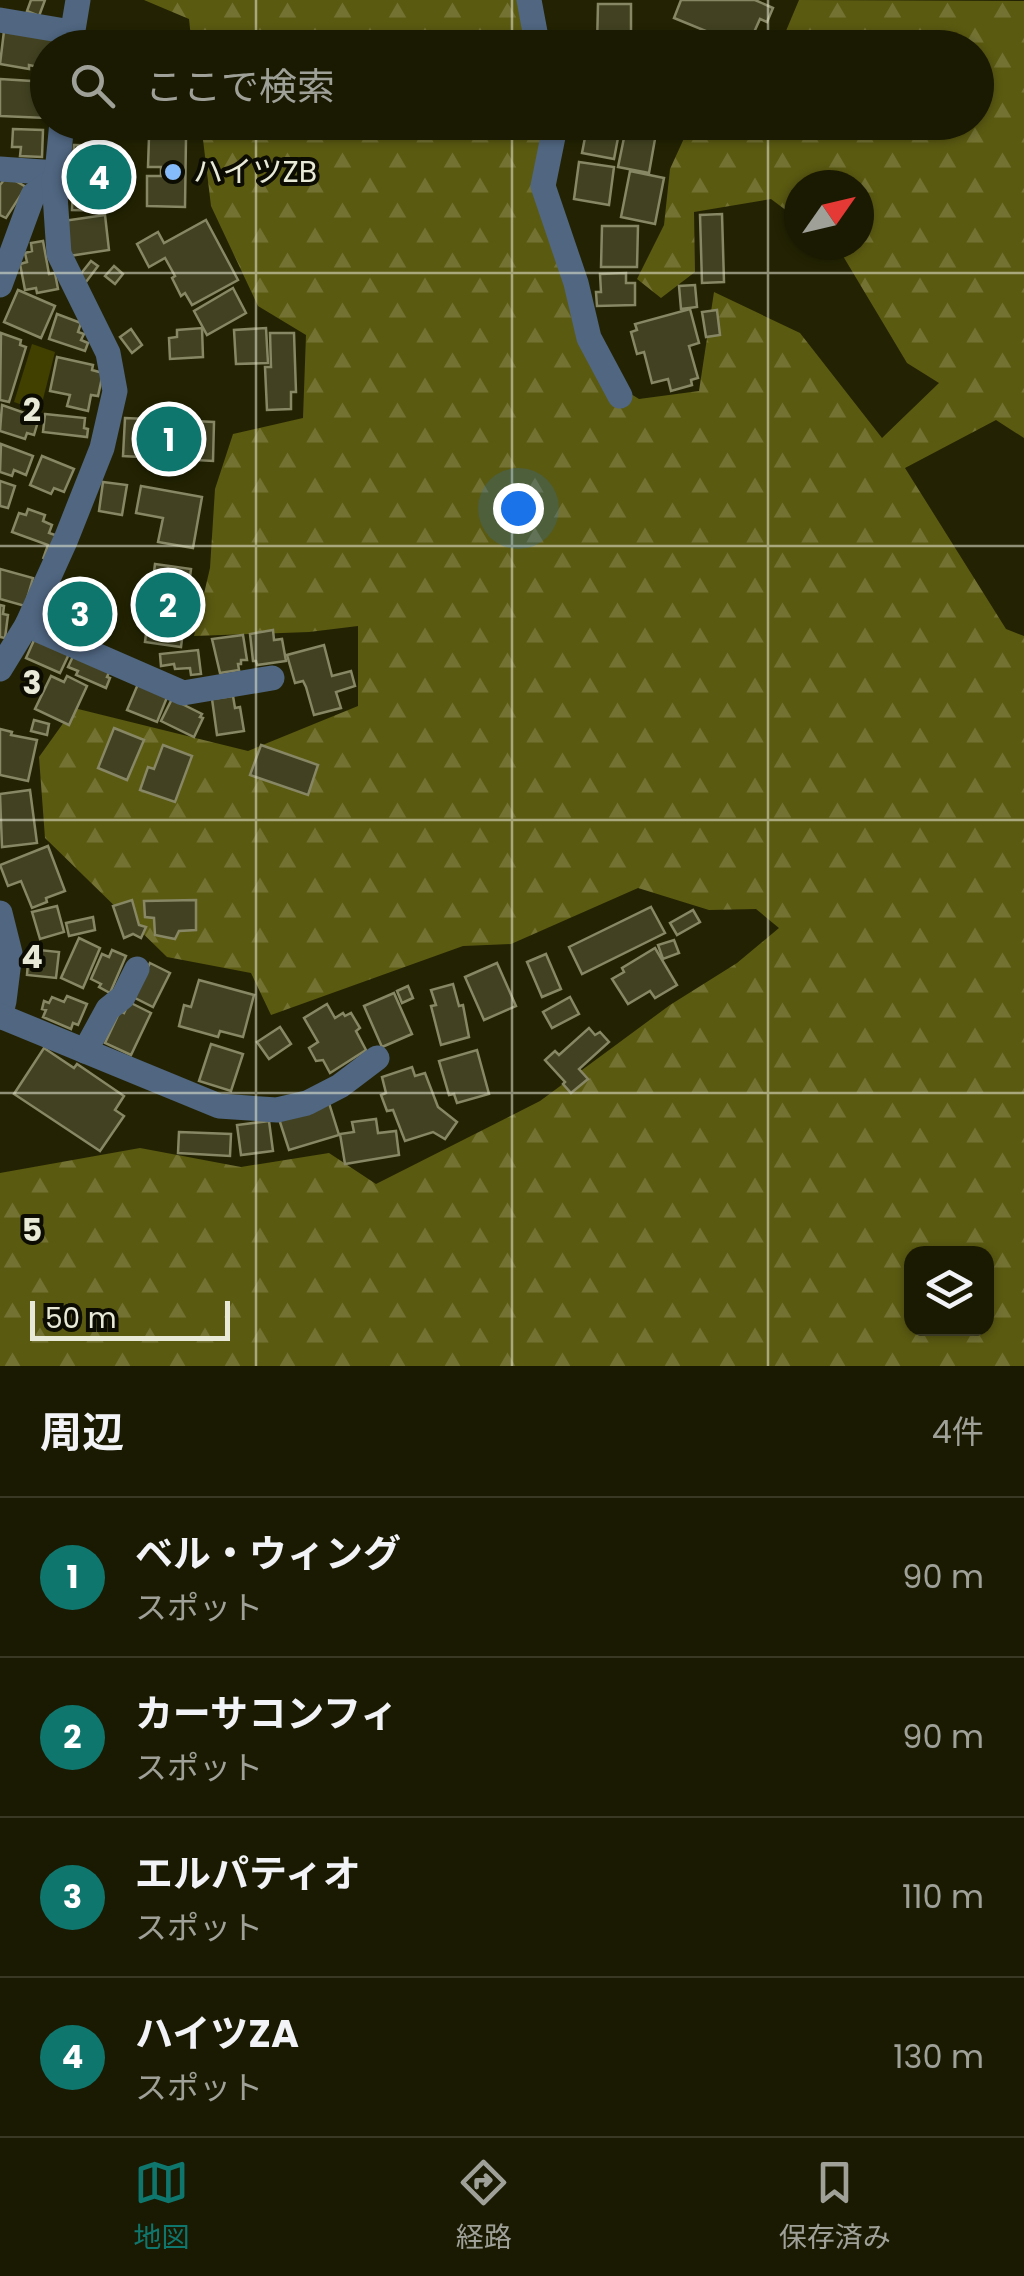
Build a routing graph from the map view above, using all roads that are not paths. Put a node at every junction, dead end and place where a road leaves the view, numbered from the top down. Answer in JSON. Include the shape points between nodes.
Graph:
{"nodes":[{"id":1,"x":78,"y":0,"type":"edge"},
{"id":2,"x":528,"y":0,"type":"edge"},
{"id":3,"x":0,"y":20,"type":"edge"},
{"id":4,"x":36,"y":30,"type":"edge"},
{"id":5,"x":73,"y":30,"type":"edge"},
{"id":6,"x":534,"y":30,"type":"edge"},
{"id":7,"x":60,"y":140,"type":"edge"},
{"id":8,"x":552,"y":140,"type":"edge"},
{"id":9,"x":0,"y":169,"type":"edge"},
{"id":10,"x":56,"y":176,"type":"junction"},
{"id":11,"x":0,"y":284,"type":"edge"},
{"id":12,"x":620,"y":396,"type":"dead end"},
{"id":13,"x":27,"y":625,"type":"junction"},
{"id":14,"x":0,"y":668,"type":"edge"},
{"id":15,"x":272,"y":678,"type":"dead end"},
{"id":16,"x":0,"y":913,"type":"edge"},
{"id":17,"x":137,"y":970,"type":"dead end"},
{"id":18,"x":0,"y":1017,"type":"edge"},
{"id":19,"x":86,"y":1051,"type":"junction"},
{"id":20,"x":377,"y":1058,"type":"dead end"}],
"edges":[{"from":1,"to":5,"type":"street"},
{"from":2,"to":6,"type":"street"},
{"from":3,"to":4,"type":"street"},
{"from":7,"to":10,"type":"street"},
{"from":8,"to":12,"type":"street","via":[[543,186],[589,338]]},
{"from":9,"to":10,"type":"street"},
{"from":10,"to":11,"type":"street","via":[[33,195]]},
{"from":10,"to":13,"type":"street","via":[[60,254],[108,353],[115,391],[102,448]]},
{"from":13,"to":14,"type":"street"},
{"from":13,"to":15,"type":"street","via":[[183,693]]},
{"from":16,"to":18,"type":"street","via":[[10,953]]},
{"from":17,"to":19,"type":"street"},
{"from":18,"to":19,"type":"street"},
{"from":19,"to":20,"type":"street","via":[[219,1106],[277,1110],[340,1086]]}]}
